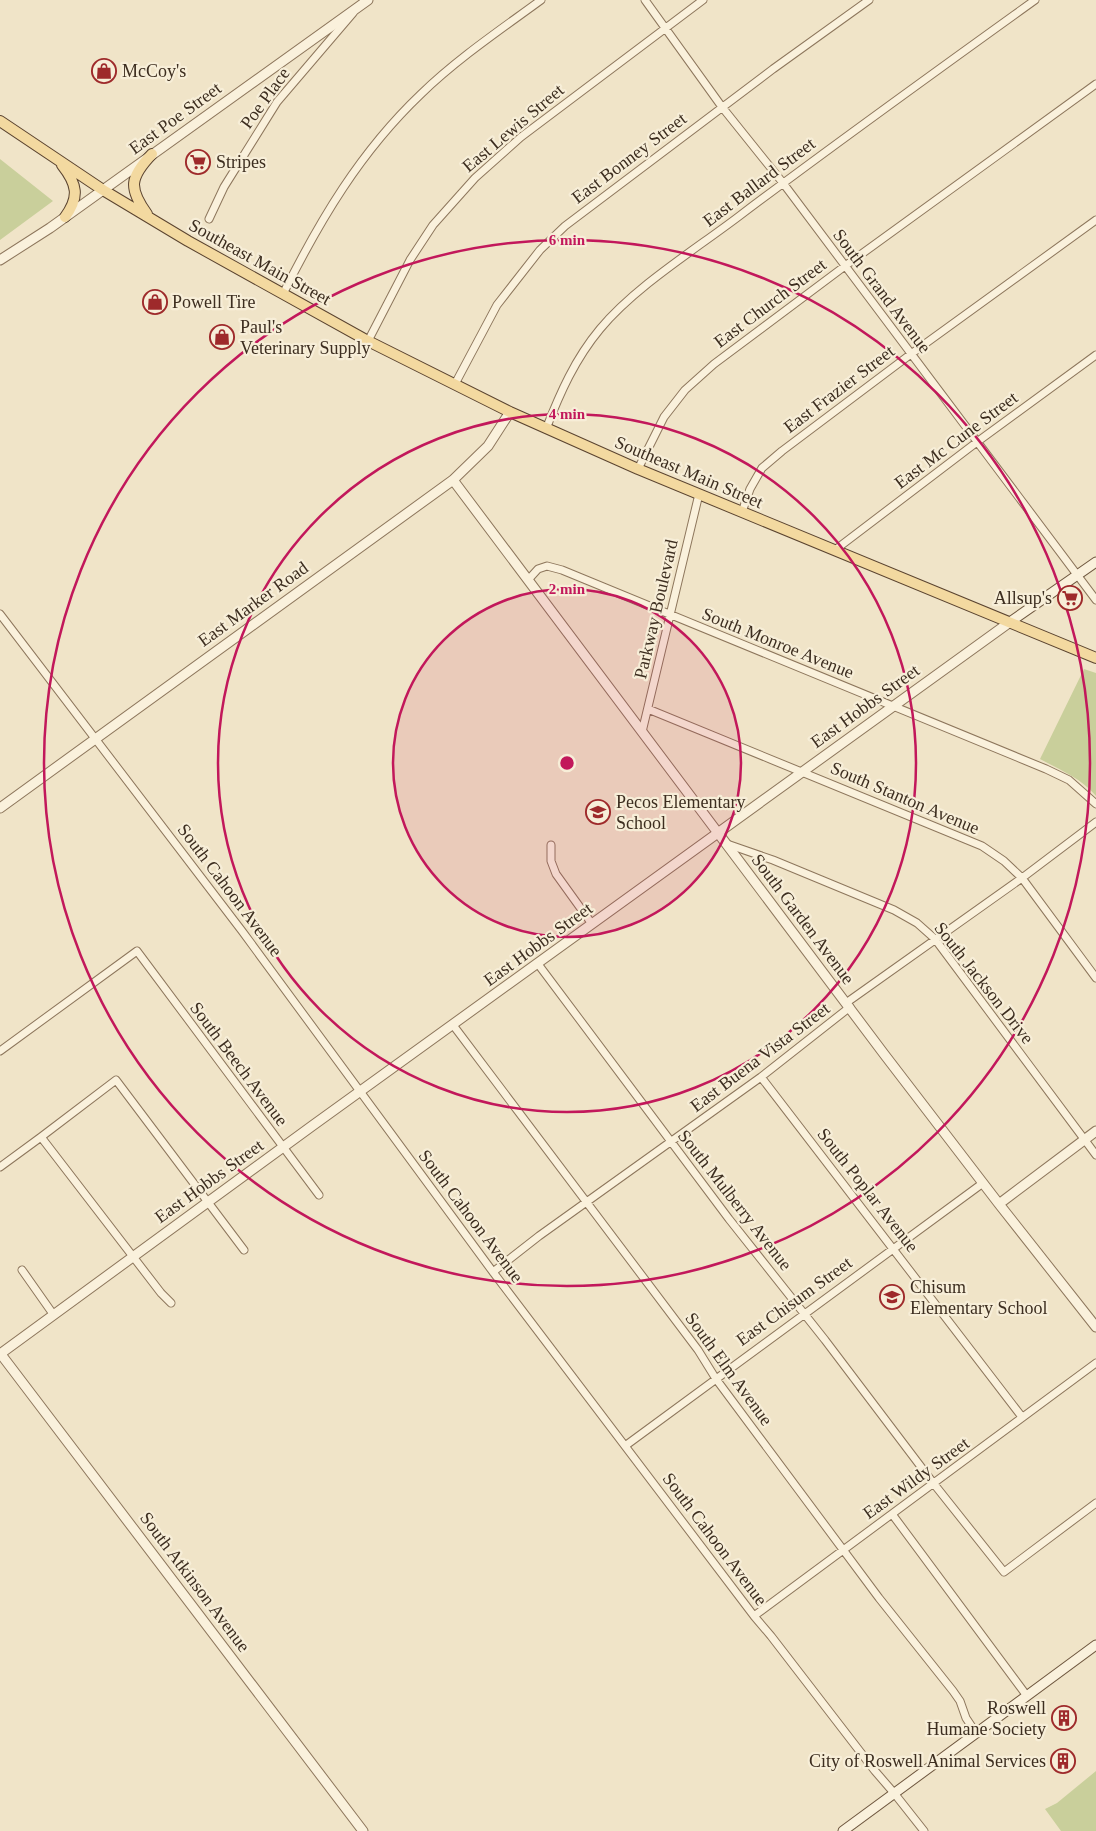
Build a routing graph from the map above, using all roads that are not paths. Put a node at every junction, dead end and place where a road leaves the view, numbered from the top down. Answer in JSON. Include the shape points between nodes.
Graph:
{"nodes":[{"id":1,"x":541,"y":0,"type":"edge"},
{"id":2,"x":645,"y":0,"type":"edge"},
{"id":3,"x":703,"y":0,"type":"edge"},
{"id":4,"x":869,"y":0,"type":"edge"},
{"id":5,"x":1035,"y":0,"type":"edge"},
{"id":6,"x":364,"y":3,"type":"edge"},
{"id":7,"x":665,"y":27,"type":"junction"},
{"id":8,"x":1096,"y":84,"type":"edge"},
{"id":9,"x":722,"y":107,"type":"junction"},
{"id":10,"x":0,"y":121,"type":"edge"},
{"id":11,"x":152,"y":154,"type":"junction"},
{"id":12,"x":59,"y":160,"type":"junction"},
{"id":13,"x":782,"y":183,"type":"junction"},
{"id":14,"x":103,"y":190,"type":"junction"},
{"id":15,"x":65,"y":217,"type":"junction"},
{"id":16,"x":151,"y":219,"type":"junction"},
{"id":17,"x":209,"y":219,"type":"dead end"},
{"id":18,"x":1096,"y":220,"type":"edge"},
{"id":19,"x":0,"y":260,"type":"edge"},
{"id":20,"x":845,"y":266,"type":"junction"},
{"id":21,"x":282,"y":294,"type":"junction"},
{"id":22,"x":368,"y":340,"type":"junction"},
{"id":23,"x":911,"y":354,"type":"junction"},
{"id":24,"x":1096,"y":356,"type":"edge"},
{"id":25,"x":455,"y":384,"type":"junction"},
{"id":26,"x":510,"y":412,"type":"junction"},
{"id":27,"x":546,"y":429,"type":"junction"},
{"id":28,"x":977,"y":442,"type":"junction"},
{"id":29,"x":638,"y":469,"type":"junction"},
{"id":30,"x":453,"y":480,"type":"junction"},
{"id":31,"x":699,"y":494,"type":"junction"},
{"id":32,"x":742,"y":512,"type":"junction"},
{"id":33,"x":835,"y":550,"type":"junction"},
{"id":34,"x":1096,"y":562,"type":"edge"},
{"id":35,"x":1078,"y":575,"type":"junction"},
{"id":36,"x":528,"y":580,"type":"junction"},
{"id":37,"x":1096,"y":600,"type":"edge"},
{"id":38,"x":0,"y":614,"type":"edge"},
{"id":39,"x":670,"y":615,"type":"junction"},
{"id":40,"x":1010,"y":622,"type":"junction"},
{"id":41,"x":1096,"y":658,"type":"edge"},
{"id":42,"x":893,"y":706,"type":"junction"},
{"id":43,"x":651,"y":710,"type":"junction"},
{"id":44,"x":642,"y":732,"type":"junction"},
{"id":45,"x":94,"y":738,"type":"junction"},
{"id":46,"x":802,"y":771,"type":"junction"},
{"id":47,"x":1096,"y":804,"type":"edge"},
{"id":48,"x":0,"y":808,"type":"edge"},
{"id":49,"x":1096,"y":822,"type":"edge"},
{"id":50,"x":718,"y":833,"type":"junction"},
{"id":51,"x":726,"y":844,"type":"junction"},
{"id":52,"x":551,"y":845,"type":"dead end"},
{"id":53,"x":1022,"y":878,"type":"junction"},
{"id":54,"x":592,"y":924,"type":"junction"},
{"id":55,"x":935,"y":939,"type":"junction"},
{"id":56,"x":538,"y":964,"type":"junction"},
{"id":57,"x":1096,"y":978,"type":"edge"},
{"id":58,"x":848,"y":1005,"type":"junction"},
{"id":59,"x":453,"y":1025,"type":"junction"},
{"id":60,"x":0,"y":1051,"type":"edge"},
{"id":61,"x":762,"y":1077,"type":"junction"},
{"id":62,"x":361,"y":1091,"type":"junction"},
{"id":63,"x":1096,"y":1130,"type":"edge"},
{"id":64,"x":42,"y":1138,"type":"junction"},
{"id":65,"x":1084,"y":1139,"type":"junction"},
{"id":66,"x":671,"y":1142,"type":"junction"},
{"id":67,"x":283,"y":1148,"type":"junction"},
{"id":68,"x":1096,"y":1155,"type":"edge"},
{"id":69,"x":0,"y":1167,"type":"edge"},
{"id":70,"x":983,"y":1183,"type":"junction"},
{"id":71,"x":318,"y":1195,"type":"dead end"},
{"id":72,"x":208,"y":1202,"type":"junction"},
{"id":73,"x":586,"y":1202,"type":"junction"},
{"id":74,"x":999,"y":1204,"type":"junction"},
{"id":75,"x":894,"y":1249,"type":"junction"},
{"id":76,"x":244,"y":1250,"type":"dead end"},
{"id":77,"x":133,"y":1256,"type":"junction"},
{"id":78,"x":22,"y":1270,"type":"dead end"},
{"id":79,"x":494,"y":1272,"type":"junction"},
{"id":80,"x":172,"y":1303,"type":"dead end"},
{"id":81,"x":53,"y":1314,"type":"junction"},
{"id":82,"x":804,"y":1314,"type":"junction"},
{"id":83,"x":1096,"y":1327,"type":"edge"},
{"id":84,"x":0,"y":1354,"type":"edge"},
{"id":85,"x":1096,"y":1362,"type":"edge"},
{"id":86,"x":716,"y":1379,"type":"junction"},
{"id":87,"x":1022,"y":1417,"type":"junction"},
{"id":88,"x":625,"y":1446,"type":"junction"},
{"id":89,"x":934,"y":1484,"type":"junction"},
{"id":90,"x":1096,"y":1503,"type":"edge"},
{"id":91,"x":892,"y":1514,"type":"junction"},
{"id":92,"x":843,"y":1550,"type":"junction"},
{"id":93,"x":754,"y":1616,"type":"junction"},
{"id":94,"x":1096,"y":1645,"type":"edge"},
{"id":95,"x":1027,"y":1696,"type":"junction"},
{"id":96,"x":976,"y":1733,"type":"junction"},
{"id":97,"x":894,"y":1793,"type":"junction"},
{"id":98,"x":363,"y":1831,"type":"edge"},
{"id":99,"x":843,"y":1831,"type":"edge"},
{"id":100,"x":924,"y":1831,"type":"edge"}],
"edges":[{"from":1,"to":21,"type":"street","via":[[445,73],[384,133],[323,218]]},
{"from":2,"to":7,"type":"street","name":"South Grand Avenue"},
{"from":3,"to":7,"type":"street","name":"East Lewis Street"},
{"from":4,"to":9,"type":"street","name":"East Bonney Street"},
{"from":5,"to":13,"type":"street","name":"East Ballard Street"},
{"from":6,"to":11,"type":"street","name":"East Poe Street"},
{"from":6,"to":17,"type":"street","name":"Poe Place","via":[[277,102],[224,187]]},
{"from":7,"to":9,"type":"street","name":"South Grand Avenue"},
{"from":7,"to":22,"type":"street","name":"East Lewis Street","via":[[526,132],[475,178],[433,225],[410,260]]},
{"from":8,"to":20,"type":"street","name":"East Church Street"},
{"from":9,"to":13,"type":"street","name":"South Grand Avenue"},
{"from":9,"to":25,"type":"street","name":"East Bonney Street","via":[[565,226],[540,250],[497,305]]},
{"from":10,"to":12,"type":"main road","name":"Southeast Main Street"},
{"from":11,"to":14,"type":"street","name":"East Poe Street"},
{"from":11,"to":16,"type":"main road","via":[[138,171],[133,187],[139,203]]},
{"from":12,"to":14,"type":"main road","name":"Southeast Main Street"},
{"from":12,"to":15,"type":"main road","via":[[72,180],[75,192],[73,205]]},
{"from":13,"to":20,"type":"street","name":"South Grand Avenue"},
{"from":13,"to":27,"type":"street","name":"East Ballard Street","via":[[621,307],[578,359]]},
{"from":14,"to":15,"type":"street","name":"East Poe Street"},
{"from":14,"to":16,"type":"main road","name":"Southeast Main Street"},
{"from":15,"to":19,"type":"street","name":"East Poe Street"},
{"from":16,"to":21,"type":"main road","name":"Southeast Main Street"},
{"from":18,"to":23,"type":"street","name":"East Frazier Street"},
{"from":20,"to":23,"type":"street","name":"South Grand Avenue"},
{"from":20,"to":29,"type":"street","name":"East Church Street","via":[[714,364],[685,390],[664,417]]},
{"from":21,"to":22,"type":"main road","name":"Southeast Main Street"},
{"from":22,"to":25,"type":"main road","name":"Southeast Main Street"},
{"from":23,"to":28,"type":"street","name":"South Grand Avenue"},
{"from":23,"to":32,"type":"street","name":"East Frazier Street","via":[[762,468]]},
{"from":24,"to":28,"type":"street","name":"East Mc Cune Street"},
{"from":25,"to":26,"type":"main road","name":"Southeast Main Street"},
{"from":26,"to":27,"type":"main road","name":"Southeast Main Street"},
{"from":26,"to":30,"type":"street","name":"East Marker Road","via":[[488,446]]},
{"from":27,"to":29,"type":"main road","name":"Southeast Main Street"},
{"from":28,"to":33,"type":"street","name":"East Mc Cune Street"},
{"from":28,"to":35,"type":"street","name":"South Grand Avenue"},
{"from":29,"to":31,"type":"main road","name":"Southeast Main Street"},
{"from":30,"to":36,"type":"street","name":"South Garden Avenue"},
{"from":30,"to":45,"type":"street","name":"East Marker Road"},
{"from":31,"to":32,"type":"main road","name":"Southeast Main Street"},
{"from":31,"to":39,"type":"street","name":"Parkway Boulevard"},
{"from":32,"to":33,"type":"main road","name":"Southeast Main Street"},
{"from":33,"to":40,"type":"main road","name":"Southeast Main Street"},
{"from":34,"to":35,"type":"street","name":"East Hobbs Street"},
{"from":35,"to":37,"type":"street","name":"South Grand Avenue"},
{"from":35,"to":40,"type":"street","name":"East Hobbs Street"},
{"from":36,"to":39,"type":"street","name":"South Monroe Avenue","via":[[538,569],[547,566]]},
{"from":36,"to":44,"type":"street","name":"South Garden Avenue"},
{"from":38,"to":45,"type":"street","name":"South Cahoon Avenue"},
{"from":39,"to":42,"type":"street","name":"South Monroe Avenue"},
{"from":39,"to":43,"type":"street","name":"Parkway Boulevard"},
{"from":40,"to":41,"type":"main road","name":"Southeast Main Street"},
{"from":40,"to":42,"type":"street","name":"East Hobbs Street"},
{"from":42,"to":46,"type":"street","name":"East Hobbs Street"},
{"from":42,"to":47,"type":"street","name":"South Monroe Avenue","via":[[1069,780]]},
{"from":43,"to":44,"type":"street","name":"Parkway Boulevard"},
{"from":43,"to":46,"type":"street","name":"South Stanton Avenue"},
{"from":44,"to":50,"type":"street","name":"South Garden Avenue"},
{"from":45,"to":48,"type":"street","name":"East Marker Road"},
{"from":45,"to":62,"type":"street","name":"South Cahoon Avenue"},
{"from":46,"to":50,"type":"street","name":"East Hobbs Street"},
{"from":46,"to":53,"type":"street","name":"South Stanton Avenue","via":[[982,846]]},
{"from":49,"to":53,"type":"street","name":"East Buena Vista Street"},
{"from":50,"to":51,"type":"street","name":"South Garden Avenue"},
{"from":50,"to":54,"type":"street","name":"East Hobbs Street"},
{"from":51,"to":55,"type":"street","name":"South Jackson Drive","via":[[894,910],[917,923]]},
{"from":51,"to":58,"type":"street","name":"South Garden Avenue"},
{"from":52,"to":54,"type":"street","via":[[551,861],[556,874]]},
{"from":53,"to":55,"type":"street","name":"East Buena Vista Street"},
{"from":53,"to":57,"type":"street","name":"South Stanton Avenue"},
{"from":54,"to":56,"type":"street","name":"East Hobbs Street"},
{"from":55,"to":58,"type":"street","name":"East Buena Vista Street"},
{"from":55,"to":65,"type":"street","name":"South Jackson Drive"},
{"from":56,"to":59,"type":"street","name":"East Hobbs Street"},
{"from":56,"to":66,"type":"street","name":"South Mulberry Avenue"},
{"from":58,"to":61,"type":"street","name":"East Buena Vista Street"},
{"from":58,"to":70,"type":"street","name":"South Garden Avenue"},
{"from":59,"to":62,"type":"street","name":"East Hobbs Street"},
{"from":59,"to":73,"type":"street","name":"South Elm Avenue"},
{"from":60,"to":67,"type":"street","name":"South Beech Avenue","via":[[137,951]]},
{"from":61,"to":66,"type":"street","name":"East Buena Vista Street"},
{"from":61,"to":75,"type":"street","name":"South Poplar Avenue"},
{"from":62,"to":67,"type":"street","name":"East Hobbs Street"},
{"from":62,"to":79,"type":"street","name":"South Cahoon Avenue"},
{"from":63,"to":65,"type":"street"},
{"from":64,"to":69,"type":"street"},
{"from":64,"to":72,"type":"street","via":[[116,1080]]},
{"from":64,"to":77,"type":"street"},
{"from":65,"to":68,"type":"street","name":"South Jackson Drive"},
{"from":65,"to":74,"type":"street"},
{"from":66,"to":73,"type":"street","name":"East Buena Vista Street"},
{"from":66,"to":82,"type":"street","name":"South Mulberry Avenue"},
{"from":67,"to":71,"type":"street","name":"South Beech Avenue"},
{"from":67,"to":72,"type":"street","name":"East Hobbs Street"},
{"from":70,"to":74,"type":"street","name":"South Garden Avenue"},
{"from":70,"to":75,"type":"street","name":"East Chisum Street"},
{"from":72,"to":76,"type":"street"},
{"from":72,"to":77,"type":"street","name":"East Hobbs Street"},
{"from":73,"to":79,"type":"street","name":"East Buena Vista Street"},
{"from":73,"to":86,"type":"street","name":"South Elm Avenue","via":[[698,1350]]},
{"from":74,"to":83,"type":"street","name":"South Garden Avenue"},
{"from":75,"to":82,"type":"street","name":"East Chisum Street"},
{"from":75,"to":87,"type":"street","name":"South Poplar Avenue"},
{"from":77,"to":80,"type":"street"},
{"from":77,"to":81,"type":"street","name":"East Hobbs Street"},
{"from":78,"to":81,"type":"street"},
{"from":79,"to":88,"type":"street","name":"South Cahoon Avenue"},
{"from":81,"to":84,"type":"street","name":"East Hobbs Street"},
{"from":82,"to":86,"type":"street","name":"East Chisum Street"},
{"from":82,"to":89,"type":"street","name":"South Mulberry Avenue"},
{"from":84,"to":98,"type":"street","name":"South Atkinson Avenue"},
{"from":85,"to":87,"type":"street","name":"East Wildy Street"},
{"from":86,"to":88,"type":"street","name":"East Chisum Street"},
{"from":86,"to":92,"type":"street","name":"South Elm Avenue"},
{"from":87,"to":89,"type":"street","name":"East Wildy Street"},
{"from":88,"to":93,"type":"street","name":"South Cahoon Avenue"},
{"from":89,"to":90,"type":"street","name":"South Mulberry Avenue","via":[[1004,1572]]},
{"from":89,"to":91,"type":"street","name":"East Wildy Street"},
{"from":91,"to":92,"type":"street","name":"East Wildy Street"},
{"from":91,"to":95,"type":"street"},
{"from":92,"to":93,"type":"street","name":"East Wildy Street"},
{"from":92,"to":96,"type":"street","name":"South Elm Avenue","via":[[953,1691]]},
{"from":93,"to":97,"type":"street","name":"South Cahoon Avenue"},
{"from":94,"to":95,"type":"street"},
{"from":95,"to":96,"type":"street"},
{"from":96,"to":97,"type":"street"},
{"from":97,"to":99,"type":"street"},
{"from":97,"to":100,"type":"street","name":"South Cahoon Avenue"}]}
